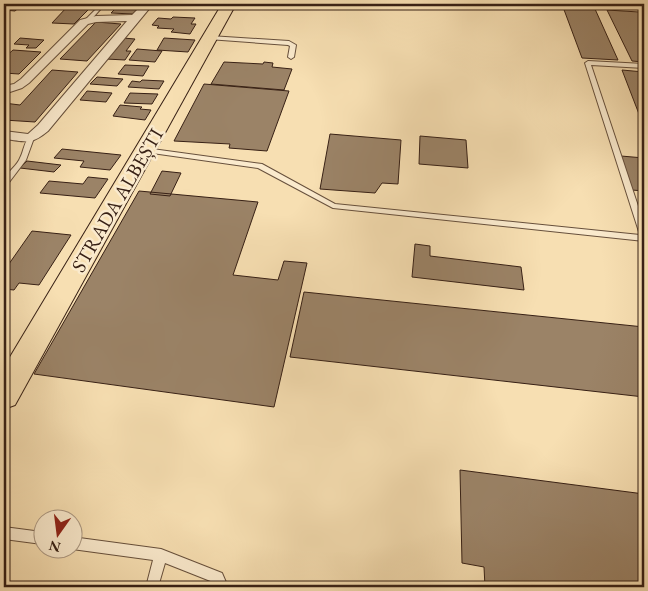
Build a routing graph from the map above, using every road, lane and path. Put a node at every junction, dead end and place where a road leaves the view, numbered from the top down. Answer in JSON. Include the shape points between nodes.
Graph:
{"nodes":[{"id":1,"x":103,"y":4,"type":"edge"},
{"id":2,"x":148,"y":4,"type":"edge"},
{"id":3,"x":230,"y":4,"type":"edge"},
{"id":4,"x":135,"y":18,"type":"junction"},
{"id":5,"x":87,"y":20,"type":"junction"},
{"id":6,"x":210,"y":38,"type":"junction"},
{"id":7,"x":291,"y":57,"type":"dead end"},
{"id":8,"x":644,"y":66,"type":"edge"},
{"id":9,"x":4,"y":90,"type":"edge"},
{"id":10,"x":4,"y":135,"type":"edge"},
{"id":11,"x":31,"y":138,"type":"junction"},
{"id":12,"x":145,"y":150,"type":"junction"},
{"id":13,"x":4,"y":183,"type":"edge"},
{"id":14,"x":644,"y":237,"type":"edge"},
{"id":15,"x":4,"y":395,"type":"edge"},
{"id":16,"x":4,"y":533,"type":"edge"},
{"id":17,"x":32,"y":537,"type":"edge"},
{"id":18,"x":82,"y":543,"type":"edge"},
{"id":19,"x":161,"y":555,"type":"junction"},
{"id":20,"x":152,"y":587,"type":"edge"},
{"id":21,"x":222,"y":587,"type":"edge"}],
"edges":[{"from":1,"to":5,"type":"lane"},
{"from":2,"to":4,"type":"street"},
{"from":3,"to":6,"type":"main road","name":"STRADA ALBEȘTI"},
{"from":4,"to":5,"type":"street"},
{"from":4,"to":11,"type":"street","via":[[43,128]]},
{"from":5,"to":9,"type":"street","via":[[25,81]]},
{"from":6,"to":7,"type":"lane","via":[[289,43],[294,45]]},
{"from":6,"to":12,"type":"main road","name":"STRADA ALBEȘTI"},
{"from":8,"to":14,"type":"lane","via":[[588,63]]},
{"from":10,"to":11,"type":"street"},
{"from":11,"to":13,"type":"lane","via":[[23,160]]},
{"from":12,"to":14,"type":"lane","via":[[260,166],[333,206]]},
{"from":12,"to":15,"type":"main road","name":"STRADA ALBEȘTI"},
{"from":16,"to":17,"type":"lane"},
{"from":18,"to":19,"type":"lane"},
{"from":19,"to":20,"type":"lane"},
{"from":19,"to":21,"type":"lane","via":[[218,577]]}]}
